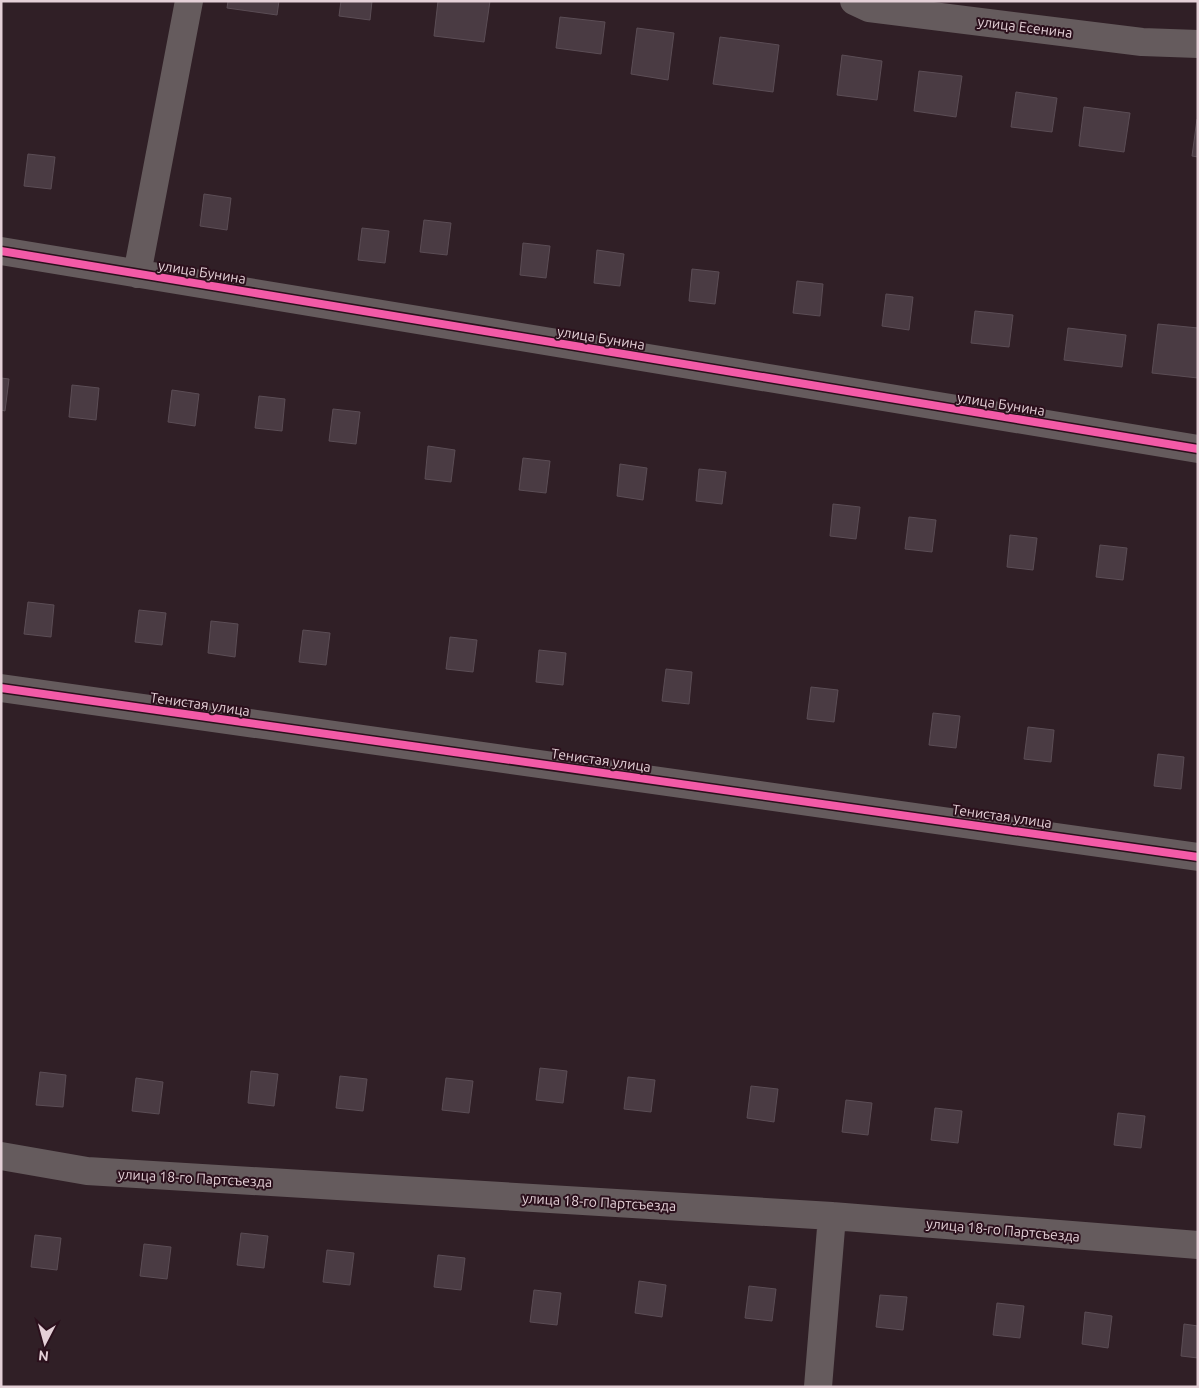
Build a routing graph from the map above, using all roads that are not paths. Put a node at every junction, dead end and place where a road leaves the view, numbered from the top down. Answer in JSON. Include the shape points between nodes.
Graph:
{"nodes":[{"id":1,"x":189,"y":1,"type":"edge"},
{"id":2,"x":854,"y":1,"type":"edge"},
{"id":3,"x":1198,"y":44,"type":"edge"},
{"id":4,"x":1,"y":250,"type":"edge"},
{"id":5,"x":137,"y":274,"type":"junction"},
{"id":6,"x":1198,"y":449,"type":"edge"},
{"id":7,"x":1,"y":688,"type":"edge"},
{"id":8,"x":1198,"y":856,"type":"edge"},
{"id":9,"x":1,"y":1156,"type":"edge"},
{"id":10,"x":832,"y":1216,"type":"junction"},
{"id":11,"x":1198,"y":1245,"type":"edge"},
{"id":12,"x":818,"y":1387,"type":"edge"}],
"edges":[{"from":1,"to":5,"type":"street"},
{"from":2,"to":3,"type":"street","name":"улица Есенина","via":[[869,8],[1142,42]]},
{"from":4,"to":5,"type":"street","name":"улица Бунина"},
{"from":5,"to":6,"type":"street","name":"улица Бунина"},
{"from":7,"to":8,"type":"street","name":"Тенистая улица"},
{"from":9,"to":10,"type":"street","name":"улица 18-го Партсъезда","via":[[87,1171]]},
{"from":10,"to":11,"type":"street","name":"улица 18-го Партсъезда"},
{"from":10,"to":12,"type":"street"}]}
